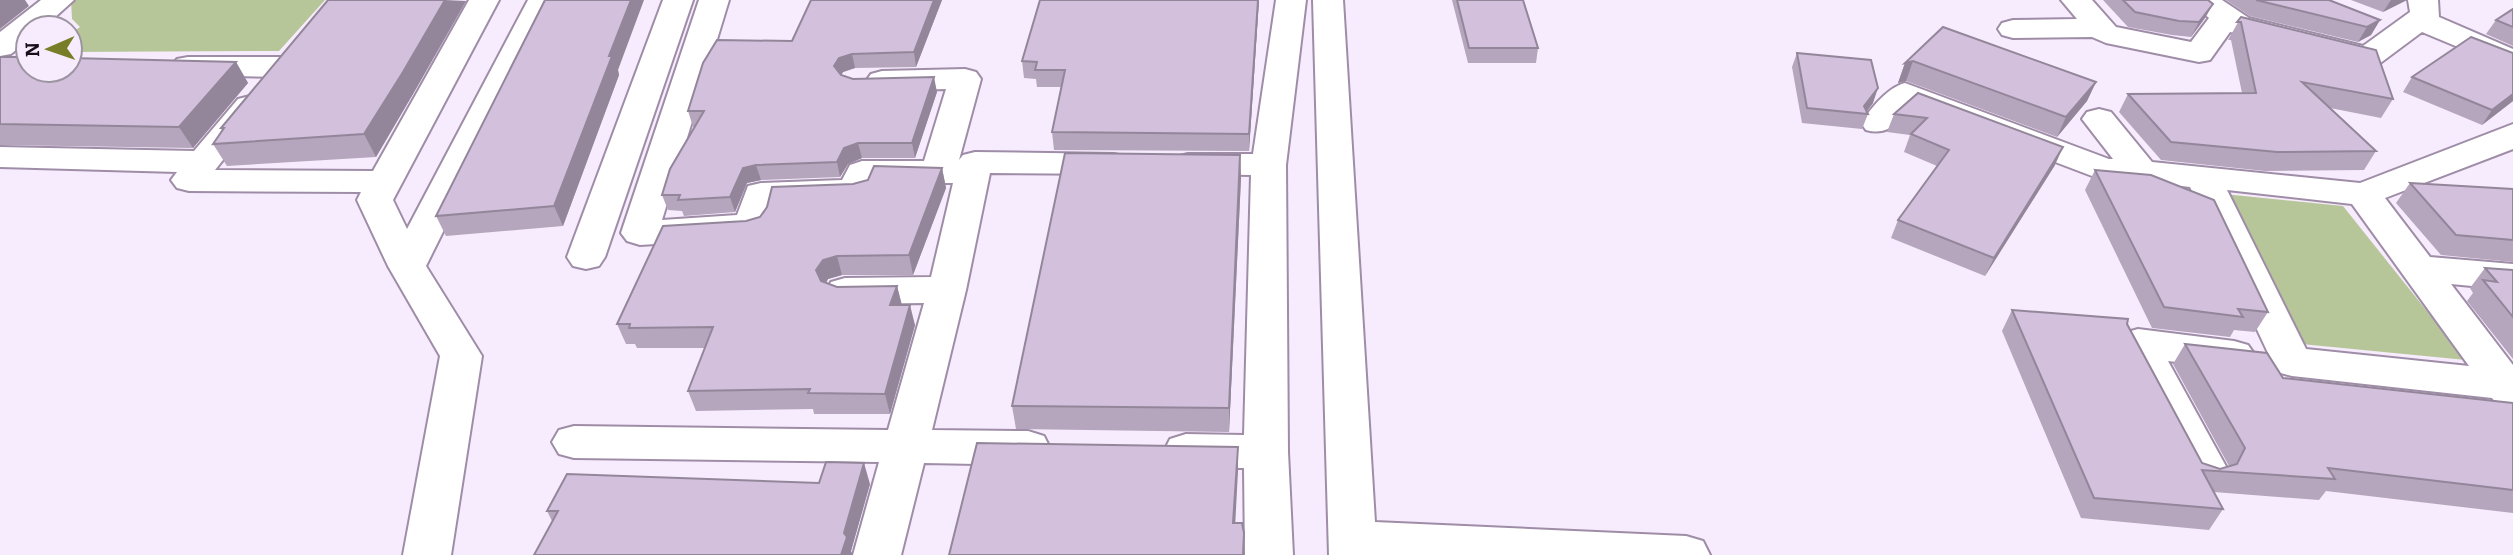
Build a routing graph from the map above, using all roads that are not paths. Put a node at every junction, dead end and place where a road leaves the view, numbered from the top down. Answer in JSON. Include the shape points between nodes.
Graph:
{"nodes":[{"id":1,"x":59,"y":0,"type":"edge"},
{"id":2,"x":484,"y":0,"type":"edge"},
{"id":3,"x":543,"y":0,"type":"edge"},
{"id":4,"x":678,"y":0,"type":"edge"},
{"id":5,"x":714,"y":0,"type":"edge"},
{"id":6,"x":1291,"y":0,"type":"edge"},
{"id":7,"x":1328,"y":0,"type":"edge"},
{"id":8,"x":2077,"y":0,"type":"edge"},
{"id":9,"x":2214,"y":8,"type":"edge"},
{"id":10,"x":2417,"y":11,"type":"edge"},
{"id":11,"x":2365,"y":19,"type":"edge"},
{"id":12,"x":2100,"y":27,"type":"junction"},
{"id":13,"x":2013,"y":29,"type":"dead end"},
{"id":14,"x":0,"y":47,"type":"edge"},
{"id":15,"x":2513,"y":61,"type":"edge"},
{"id":16,"x":163,"y":66,"type":"edge"},
{"id":17,"x":856,"y":81,"type":"edge"},
{"id":18,"x":2099,"y":119,"type":"dead end"},
{"id":19,"x":1878,"y":122,"type":"dead end"},
{"id":20,"x":2513,"y":134,"type":"edge"},
{"id":21,"x":0,"y":157,"type":"edge"},
{"id":22,"x":204,"y":162,"type":"junction"},
{"id":23,"x":1269,"y":165,"type":"junction"},
{"id":24,"x":2140,"y":170,"type":"junction"},
{"id":25,"x":955,"y":172,"type":"junction"},
{"id":26,"x":2203,"y":177,"type":"junction"},
{"id":27,"x":382,"y":183,"type":"junction"},
{"id":28,"x":2363,"y":194,"type":"junction"},
{"id":29,"x":586,"y":257,"type":"dead end"},
{"id":30,"x":407,"y":266,"type":"junction"},
{"id":31,"x":2420,"y":269,"type":"junction"},
{"id":32,"x":2513,"y":277,"type":"edge"},
{"id":33,"x":947,"y":290,"type":"junction"},
{"id":34,"x":843,"y":291,"type":"edge"},
{"id":35,"x":2292,"y":362,"type":"junction"},
{"id":36,"x":2510,"y":388,"type":"edge"},
{"id":37,"x":574,"y":442,"type":"dead end"},
{"id":38,"x":905,"y":446,"type":"junction"},
{"id":39,"x":1072,"y":449,"type":"edge"},
{"id":40,"x":1141,"y":450,"type":"edge"},
{"id":41,"x":1266,"y":452,"type":"junction"},
{"id":42,"x":2206,"y":470,"type":"edge"},
{"id":43,"x":1353,"y":547,"type":"edge"},
{"id":44,"x":427,"y":555,"type":"edge"},
{"id":45,"x":877,"y":555,"type":"edge"},
{"id":46,"x":1269,"y":555,"type":"edge"},
{"id":47,"x":1686,"y":555,"type":"edge"}],
"edges":[{"from":1,"to":14,"type":"street"},
{"from":2,"to":27,"type":"street"},
{"from":3,"to":30,"type":"street"},
{"from":4,"to":29,"type":"street"},
{"from":5,"to":25,"type":"street","via":[[640,233],[752,226],[761,194],[857,190],[862,172]]},
{"from":6,"to":23,"type":"street"},
{"from":7,"to":43,"type":"street"},
{"from":8,"to":12,"type":"street"},
{"from":9,"to":10,"type":"street","via":[[2238,25],[2368,57]]},
{"from":9,"to":12,"type":"street","via":[[2199,53],[2106,34]]},
{"from":10,"to":11,"type":"street"},
{"from":10,"to":15,"type":"street"},
{"from":12,"to":13,"type":"street"},
{"from":16,"to":22,"type":"street","via":[[290,57]]},
{"from":17,"to":25,"type":"street","via":[[965,79]]},
{"from":18,"to":24,"type":"street"},
{"from":19,"to":24,"type":"street","via":[[1905,93],[2104,169]]},
{"from":20,"to":28,"type":"street"},
{"from":21,"to":22,"type":"street"},
{"from":22,"to":27,"type":"street","via":[[189,180]]},
{"from":23,"to":25,"type":"street","via":[[975,162]]},
{"from":23,"to":41,"type":"street"},
{"from":24,"to":26,"type":"street"},
{"from":25,"to":33,"type":"street"},
{"from":26,"to":28,"type":"street"},
{"from":26,"to":35,"type":"street"},
{"from":27,"to":30,"type":"street","via":[[375,200]]},
{"from":28,"to":31,"type":"street"},
{"from":30,"to":44,"type":"street","via":[[461,356]]},
{"from":31,"to":32,"type":"street"},
{"from":31,"to":36,"type":"street"},
{"from":33,"to":34,"type":"street"},
{"from":33,"to":38,"type":"street"},
{"from":35,"to":36,"type":"street"},
{"from":35,"to":42,"type":"street","via":[[2138,343]]},
{"from":37,"to":38,"type":"street"},
{"from":38,"to":39,"type":"street"},
{"from":38,"to":45,"type":"street"},
{"from":40,"to":41,"type":"street"},
{"from":41,"to":46,"type":"street"},
{"from":43,"to":47,"type":"street"}]}
